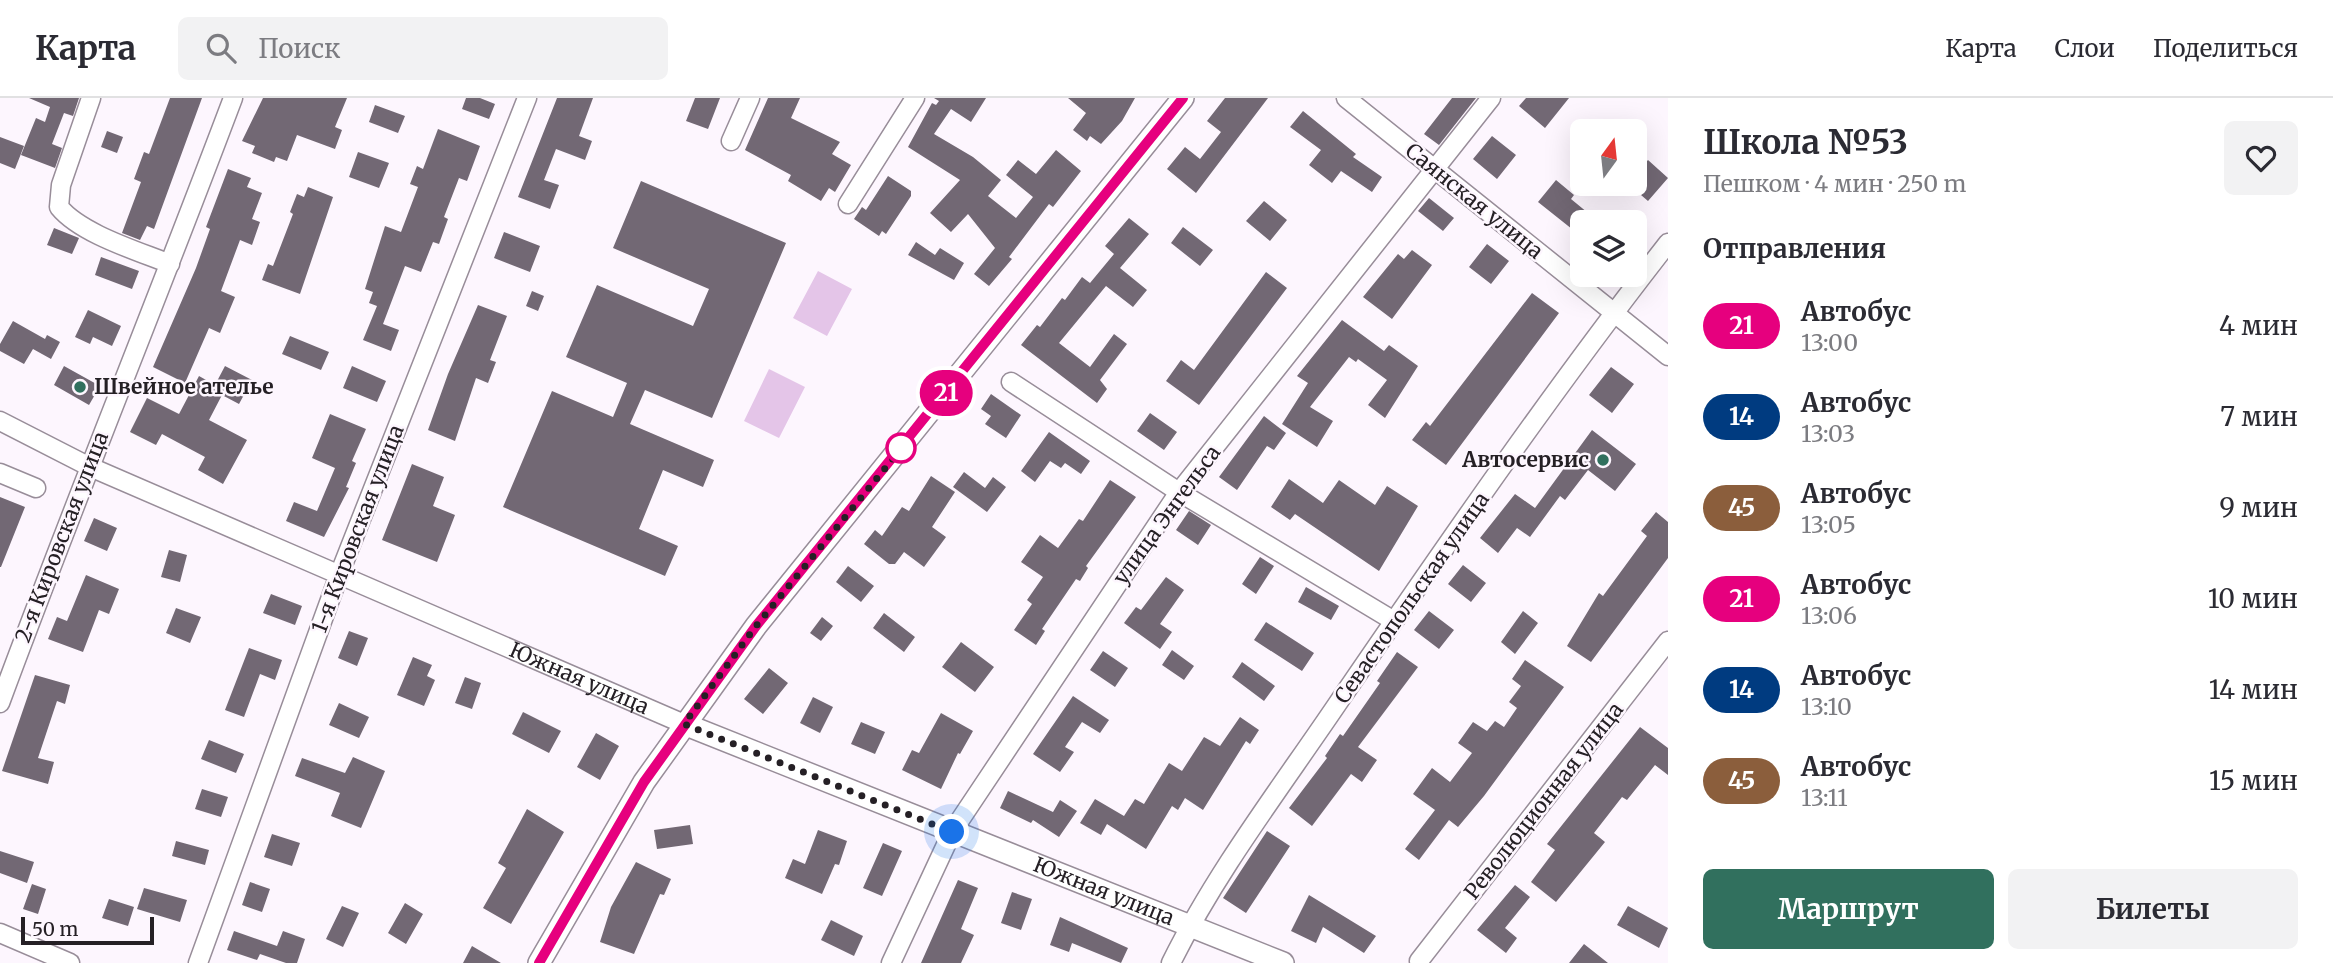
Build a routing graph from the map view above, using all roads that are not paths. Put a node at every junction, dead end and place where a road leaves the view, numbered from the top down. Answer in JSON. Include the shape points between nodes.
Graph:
{"nodes":[{"id":1,"x":91,"y":98,"type":"edge"},
{"id":2,"x":233,"y":98,"type":"edge"},
{"id":3,"x":527,"y":98,"type":"edge"},
{"id":4,"x":750,"y":98,"type":"edge"},
{"id":5,"x":915,"y":98,"type":"edge"},
{"id":6,"x":1183,"y":98,"type":"edge"},
{"id":7,"x":1346,"y":98,"type":"edge"},
{"id":8,"x":1491,"y":98,"type":"edge"},
{"id":9,"x":731,"y":141,"type":"dead end"},
{"id":10,"x":1436,"y":170,"type":"junction"},
{"id":11,"x":848,"y":204,"type":"dead end"},
{"id":12,"x":1668,"y":243,"type":"edge"},
{"id":13,"x":170,"y":264,"type":"junction"},
{"id":14,"x":1614,"y":312,"type":"junction"},
{"id":15,"x":1668,"y":356,"type":"edge"},
{"id":16,"x":1011,"y":382,"type":"dead end"},
{"id":17,"x":0,"y":421,"type":"edge"},
{"id":18,"x":88,"y":466,"type":"junction"},
{"id":19,"x":0,"y":473,"type":"edge"},
{"id":20,"x":36,"y":488,"type":"dead end"},
{"id":21,"x":1179,"y":492,"type":"junction"},
{"id":22,"x":339,"y":575,"type":"junction"},
{"id":23,"x":1394,"y":621,"type":"junction"},
{"id":24,"x":1668,"y":641,"type":"edge"},
{"id":25,"x":0,"y":703,"type":"edge"},
{"id":26,"x":684,"y":724,"type":"junction"},
{"id":27,"x":952,"y":832,"type":"junction"},
{"id":28,"x":1190,"y":924,"type":"junction"},
{"id":29,"x":0,"y":933,"type":"edge"},
{"id":30,"x":1419,"y":961,"type":"dead end"},
{"id":31,"x":69,"y":963,"type":"edge"},
{"id":32,"x":198,"y":963,"type":"edge"},
{"id":33,"x":539,"y":963,"type":"edge"},
{"id":34,"x":891,"y":963,"type":"edge"},
{"id":35,"x":1171,"y":963,"type":"edge"},
{"id":36,"x":1283,"y":963,"type":"edge"}],
"edges":[{"from":1,"to":13,"type":"street","via":[[61,185],[59,208],[104,237]]},
{"from":2,"to":13,"type":"street","name":"2-я Кировская улица"},
{"from":3,"to":22,"type":"street","name":"1-я Кировская улица"},
{"from":4,"to":9,"type":"street"},
{"from":5,"to":11,"type":"street"},
{"from":6,"to":26,"type":"main road","via":[[756,626]]},
{"from":7,"to":10,"type":"street","name":"Саянская улица"},
{"from":8,"to":10,"type":"street","name":"улица Энгельса"},
{"from":10,"to":14,"type":"street","name":"Саянская улица"},
{"from":10,"to":21,"type":"street","name":"улица Энгельса"},
{"from":12,"to":14,"type":"street","name":"Севастопольская улица"},
{"from":13,"to":18,"type":"street","name":"2-я Кировская улица"},
{"from":14,"to":15,"type":"street","name":"Саянская улица"},
{"from":14,"to":23,"type":"street","name":"Севастопольская улица"},
{"from":16,"to":21,"type":"street"},
{"from":17,"to":18,"type":"street","name":"Южная улица"},
{"from":18,"to":22,"type":"street","name":"Южная улица"},
{"from":18,"to":25,"type":"street","name":"2-я Кировская улица"},
{"from":19,"to":20,"type":"street"},
{"from":21,"to":23,"type":"street"},
{"from":21,"to":27,"type":"street","name":"улица Энгельса"},
{"from":22,"to":26,"type":"street","name":"Южная улица"},
{"from":22,"to":32,"type":"street","name":"1-я Кировская улица"},
{"from":23,"to":28,"type":"street","name":"Севастопольская улица"},
{"from":24,"to":30,"type":"street","name":"Революционная улица"},
{"from":26,"to":27,"type":"main road","name":"Южная улица"},
{"from":26,"to":33,"type":"main road","via":[[644,782]]},
{"from":27,"to":28,"type":"main road","name":"Южная улица"},
{"from":27,"to":34,"type":"street","name":"улица Энгельса"},
{"from":28,"to":35,"type":"street","name":"Севастопольская улица"},
{"from":28,"to":36,"type":"main road","name":"Южная улица"},
{"from":29,"to":31,"type":"street"}]}
